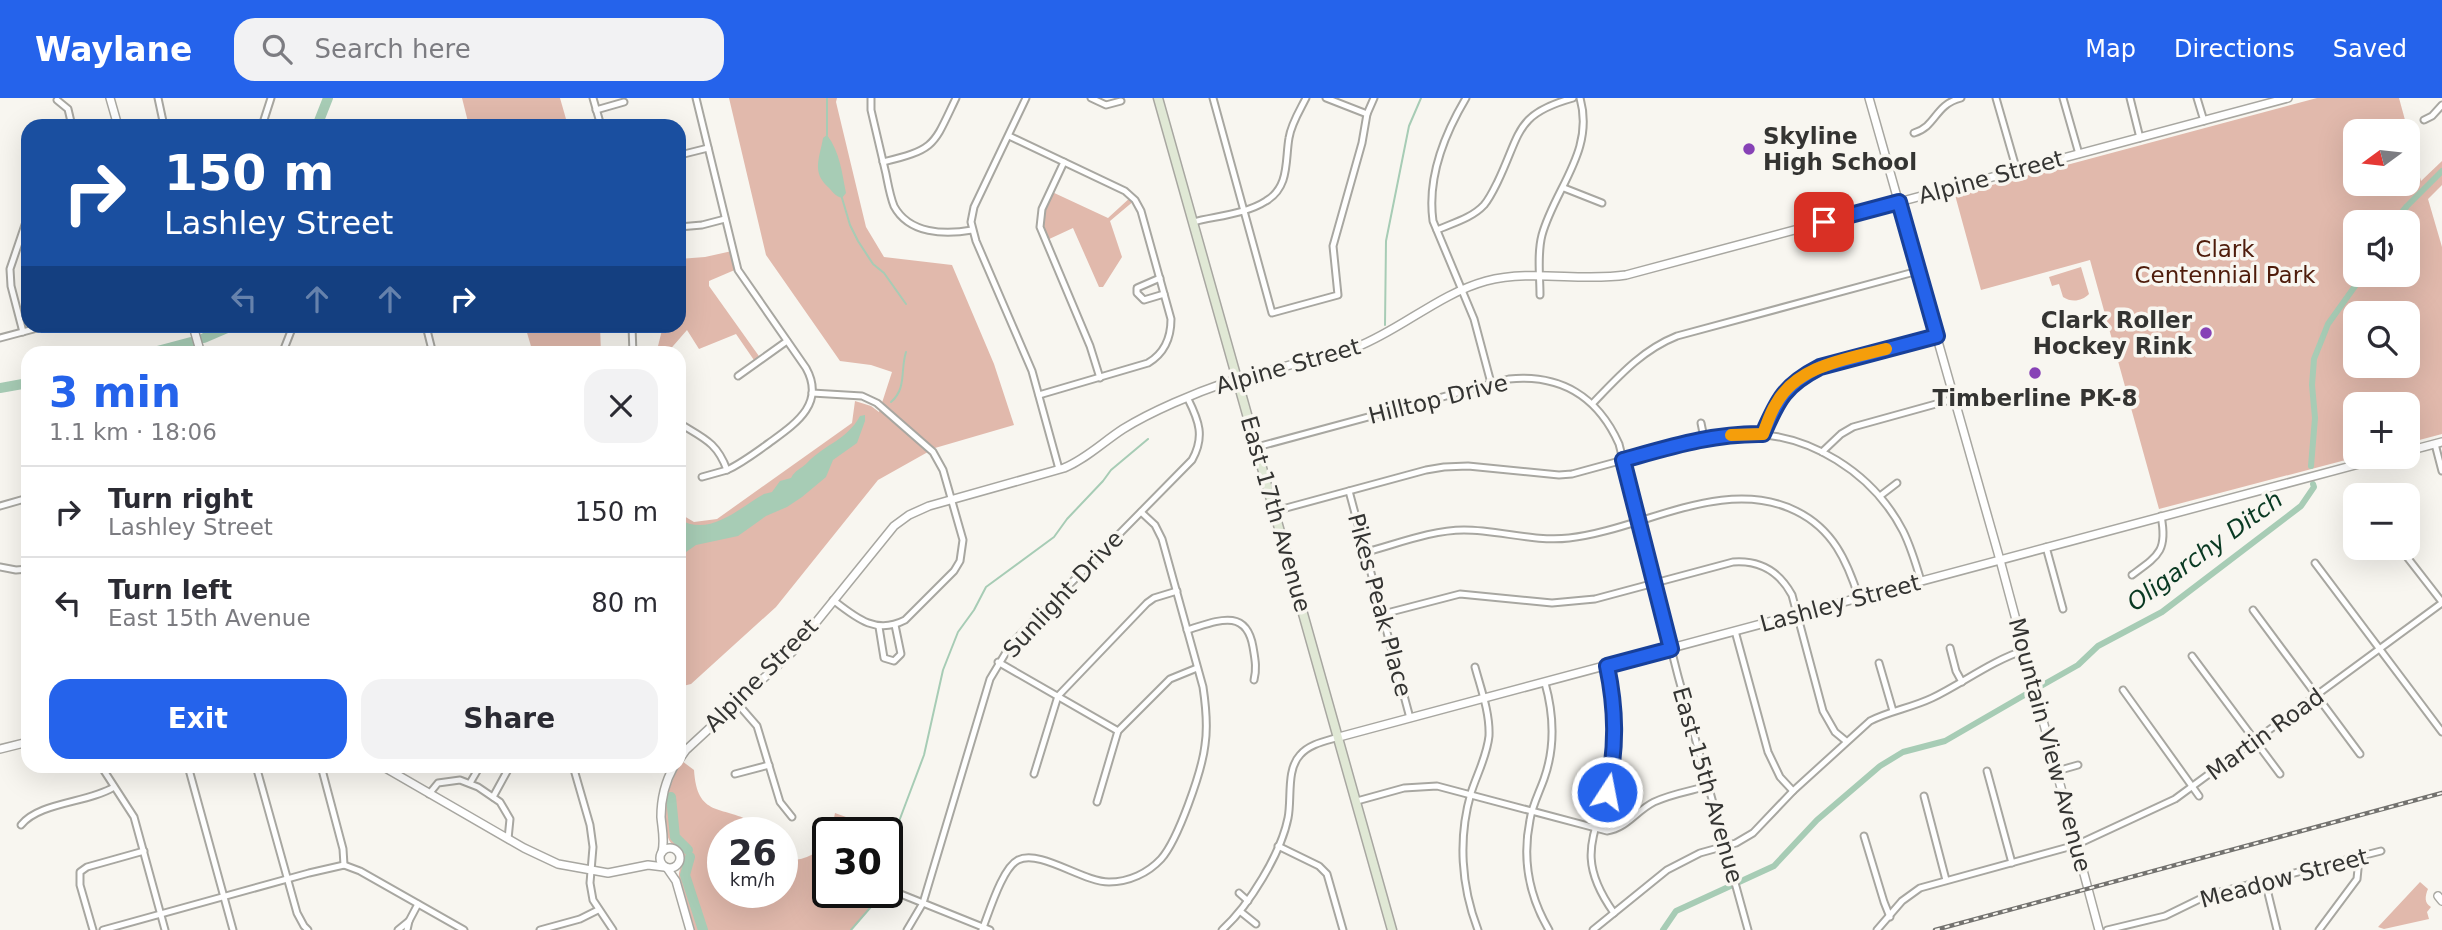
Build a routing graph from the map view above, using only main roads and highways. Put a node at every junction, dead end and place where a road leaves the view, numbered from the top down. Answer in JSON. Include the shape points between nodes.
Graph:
{"nodes":[{"id":1,"x":1158,"y":98,"type":"edge"},
{"id":2,"x":1392,"y":930,"type":"edge"}],
"edges":[{"from":1,"to":2,"type":"main road","name":"East 17th Avenue"}]}
